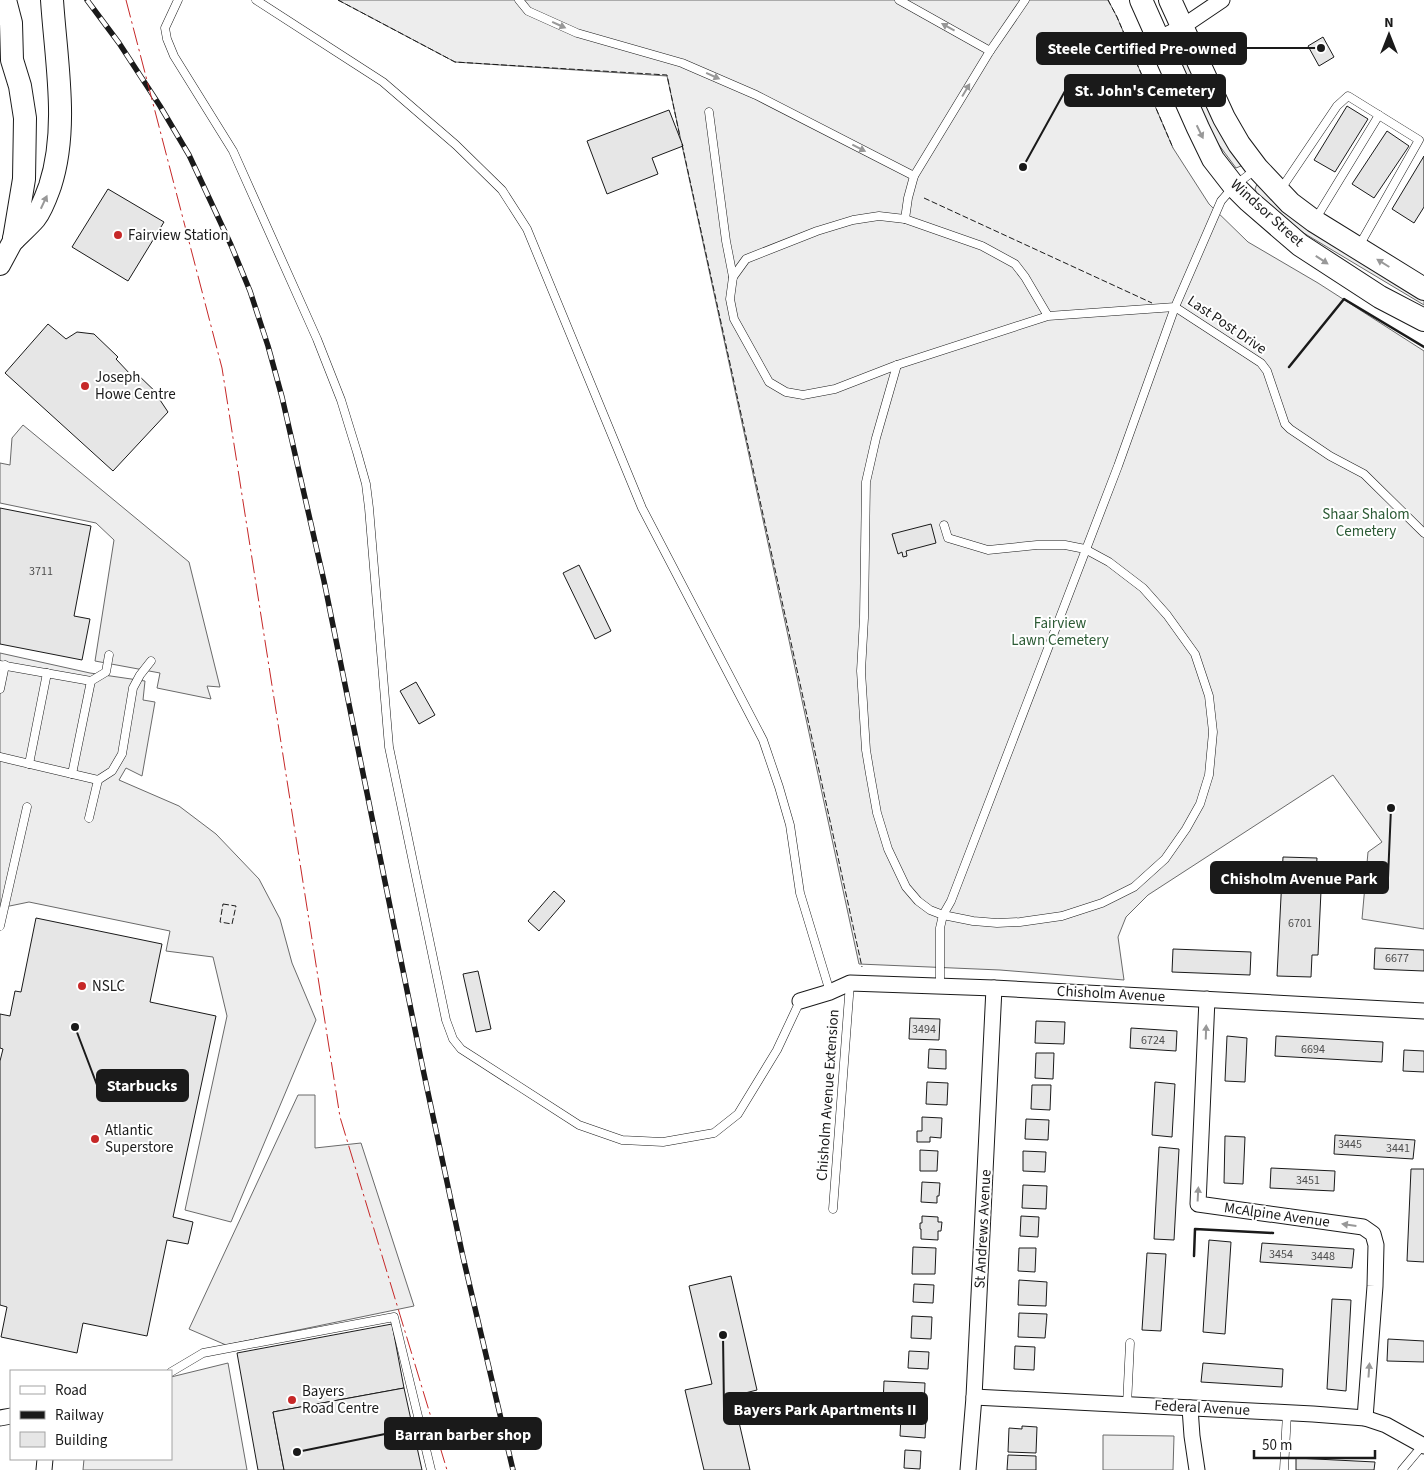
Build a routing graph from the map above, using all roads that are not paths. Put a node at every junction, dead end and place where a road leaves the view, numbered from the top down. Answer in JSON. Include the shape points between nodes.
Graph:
{"nodes":[{"id":1,"x":5,"y":0,"type":"edge"},
{"id":2,"x":52,"y":0,"type":"edge"},
{"id":3,"x":178,"y":0,"type":"edge"},
{"id":4,"x":256,"y":0,"type":"edge"},
{"id":5,"x":519,"y":0,"type":"edge"},
{"id":6,"x":899,"y":0,"type":"edge"},
{"id":7,"x":1025,"y":0,"type":"edge"},
{"id":8,"x":1170,"y":0,"type":"edge"},
{"id":9,"x":1222,"y":0,"type":"edge"},
{"id":10,"x":1142,"y":6,"type":"edge"},
{"id":11,"x":1182,"y":27,"type":"junction"},
{"id":12,"x":1158,"y":40,"type":"junction"},
{"id":13,"x":990,"y":51,"type":"junction"},
{"id":14,"x":6,"y":53,"type":"edge"},
{"id":15,"x":708,"y":112,"type":"dead end"},
{"id":16,"x":1379,"y":115,"type":"junction"},
{"id":17,"x":1257,"y":168,"type":"junction"},
{"id":18,"x":914,"y":176,"type":"junction"},
{"id":19,"x":1234,"y":186,"type":"junction"},
{"id":20,"x":1279,"y":192,"type":"junction"},
{"id":21,"x":905,"y":219,"type":"junction"},
{"id":22,"x":1314,"y":221,"type":"junction"},
{"id":23,"x":14,"y":239,"type":"junction"},
{"id":24,"x":1358,"y":248,"type":"junction"},
{"id":25,"x":0,"y":265,"type":"edge"},
{"id":26,"x":734,"y":277,"type":"junction"},
{"id":27,"x":1424,"y":290,"type":"edge"},
{"id":28,"x":1175,"y":307,"type":"junction"},
{"id":29,"x":1048,"y":316,"type":"junction"},
{"id":30,"x":1424,"y":320,"type":"edge"},
{"id":31,"x":897,"y":365,"type":"junction"},
{"id":32,"x":944,"y":524,"type":"dead end"},
{"id":33,"x":1424,"y":533,"type":"edge"},
{"id":34,"x":1085,"y":549,"type":"junction"},
{"id":35,"x":109,"y":654,"type":"dead end"},
{"id":36,"x":151,"y":661,"type":"dead end"},
{"id":37,"x":2,"y":665,"type":"edge"},
{"id":38,"x":48,"y":673,"type":"junction"},
{"id":39,"x":91,"y":681,"type":"junction"},
{"id":40,"x":0,"y":689,"type":"edge"},
{"id":41,"x":0,"y":758,"type":"edge"},
{"id":42,"x":30,"y":764,"type":"junction"},
{"id":43,"x":72,"y":774,"type":"junction"},
{"id":44,"x":98,"y":780,"type":"junction"},
{"id":45,"x":27,"y":807,"type":"dead end"},
{"id":46,"x":89,"y":818,"type":"dead end"},
{"id":47,"x":943,"y":915,"type":"junction"},
{"id":48,"x":0,"y":926,"type":"edge"},
{"id":49,"x":850,"y":983,"type":"junction"},
{"id":50,"x":940,"y":986,"type":"junction"},
{"id":51,"x":994,"y":988,"type":"junction"},
{"id":52,"x":830,"y":992,"type":"junction"},
{"id":53,"x":1207,"y":999,"type":"junction"},
{"id":54,"x":800,"y":1001,"type":"joint"},
{"id":55,"x":1424,"y":1011,"type":"edge"},
{"id":56,"x":833,"y":1210,"type":"dead end"},
{"id":57,"x":1130,"y":1343,"type":"dead end"},
{"id":58,"x":172,"y":1371,"type":"edge"},
{"id":59,"x":974,"y":1397,"type":"junction"},
{"id":60,"x":1127,"y":1405,"type":"junction"},
{"id":61,"x":1190,"y":1408,"type":"junction"},
{"id":62,"x":1287,"y":1412,"type":"junction"},
{"id":63,"x":1365,"y":1418,"type":"junction"},
{"id":64,"x":1423,"y":1445,"type":"edge"},
{"id":65,"x":431,"y":1470,"type":"edge"},
{"id":66,"x":968,"y":1470,"type":"edge"},
{"id":67,"x":1197,"y":1470,"type":"edge"},
{"id":68,"x":1284,"y":1470,"type":"edge"},
{"id":69,"x":1402,"y":1470,"type":"edge"}],
"edges":[{"from":1,"to":14,"type":"main road","via":[[11,23]]},
{"from":23,"to":2,"type":"main road","one_way":true,"via":[[36,217],[54,174],[59,108]]},
{"from":3,"to":54,"type":"lane","via":[[165,28],[167,39],[174,56],[233,152],[317,339],[341,400],[366,484],[388,747],[446,1020],[453,1039],[461,1049],[579,1125],[622,1140],[664,1142],[714,1133],[738,1114],[777,1050]]},
{"from":4,"to":52,"type":"lane","via":[[383,82],[502,190],[527,228],[642,508],[763,740],[790,825],[800,892]]},
{"from":5,"to":18,"type":"lane","one_way":true,"via":[[528,11],[577,33],[682,62],[748,91]]},
{"from":13,"to":6,"type":"lane","one_way":true},
{"from":7,"to":13,"type":"lane"},
{"from":8,"to":11,"type":"main road","name":"Windsor Street"},
{"from":9,"to":11,"type":"street"},
{"from":10,"to":12,"type":"main road","name":"Windsor Street"},
{"from":11,"to":12,"type":"street"},
{"from":11,"to":17,"type":"main road","name":"Windsor Street","via":[[1224,118]]},
{"from":12,"to":19,"type":"main road","name":"Windsor Street","one_way":true,"via":[[1213,159]]},
{"from":18,"to":13,"type":"lane","one_way":true},
{"from":14,"to":23,"type":"main road","via":[[20,86],[25,118],[24,179]]},
{"from":15,"to":26,"type":"lane"},
{"from":16,"to":20,"type":"lane","via":[[1348,96],[1337,106]]},
{"from":16,"to":22,"type":"lane"},
{"from":16,"to":24,"type":"lane","via":[[1419,140]]},
{"from":17,"to":19,"type":"lane"},
{"from":17,"to":20,"type":"main road","name":"Windsor Street"},
{"from":18,"to":21,"type":"lane"},
{"from":19,"to":28,"type":"lane","via":[[1221,201]]},
{"from":19,"to":30,"type":"main road","name":"Windsor Street","one_way":true,"via":[[1300,246],[1380,297]]},
{"from":20,"to":22,"type":"main road","name":"Windsor Street"},
{"from":21,"to":26,"type":"lane","via":[[879,216],[817,231],[746,259]]},
{"from":21,"to":29,"type":"lane","via":[[982,246],[1015,264]]},
{"from":22,"to":24,"type":"main road","name":"Windsor Street"},
{"from":23,"to":25,"type":"main road"},
{"from":27,"to":24,"type":"main road","name":"Windsor Street","one_way":true},
{"from":26,"to":31,"type":"lane","via":[[730,299],[734,318],[768,382],[786,392],[803,395],[835,389]]},
{"from":28,"to":29,"type":"lane"},
{"from":28,"to":33,"type":"lane","name":"Last Post Drive","via":[[1261,363],[1290,430],[1364,474]]},
{"from":28,"to":34,"type":"lane"},
{"from":29,"to":31,"type":"lane"},
{"from":31,"to":47,"type":"lane","via":[[866,482],[861,671],[866,750],[877,813],[888,849],[906,887],[918,901]]},
{"from":32,"to":34,"type":"lane","via":[[948,538],[988,550],[1037,545]]},
{"from":34,"to":47,"type":"lane"},
{"from":34,"to":47,"type":"lane","via":[[1109,562],[1143,588],[1194,654],[1208,696],[1213,732],[1209,775],[1200,804],[1165,860],[1134,887],[1102,903],[1062,916],[1020,922],[973,921]]},
{"from":35,"to":39,"type":"lane","via":[[106,672]]},
{"from":36,"to":44,"type":"lane","via":[[133,688],[122,754],[112,771]]},
{"from":37,"to":38,"type":"lane"},
{"from":37,"to":40,"type":"lane"},
{"from":38,"to":39,"type":"lane"},
{"from":38,"to":42,"type":"lane"},
{"from":39,"to":43,"type":"lane"},
{"from":41,"to":42,"type":"lane"},
{"from":42,"to":43,"type":"lane"},
{"from":43,"to":44,"type":"lane"},
{"from":44,"to":46,"type":"lane"},
{"from":45,"to":48,"type":"lane"},
{"from":47,"to":50,"type":"lane"},
{"from":49,"to":50,"type":"street","name":"Chisholm Avenue"},
{"from":49,"to":52,"type":"street","name":"Chisholm Avenue"},
{"from":49,"to":56,"type":"lane","name":"Chisholm Avenue Extension"},
{"from":50,"to":51,"type":"street","name":"Chisholm Avenue"},
{"from":51,"to":53,"type":"street","name":"Chisholm Avenue"},
{"from":51,"to":59,"type":"street","name":"St Andrews Avenue"},
{"from":52,"to":54,"type":"street","name":"Chisholm Avenue"},
{"from":53,"to":55,"type":"street","name":"Chisholm Avenue"},
{"from":63,"to":53,"type":"street","name":"McAlpine Avenue","one_way":true,"via":[[1375,1286],[1376,1245],[1373,1234],[1363,1227],[1198,1204]]},
{"from":57,"to":60,"type":"lane"},
{"from":58,"to":65,"type":"lane","via":[[203,1353],[394,1317]]},
{"from":59,"to":60,"type":"street","name":"Federal Avenue"},
{"from":59,"to":66,"type":"street","name":"St Andrews Avenue"},
{"from":60,"to":61,"type":"street","name":"Federal Avenue"},
{"from":61,"to":62,"type":"street","name":"Federal Avenue"},
{"from":61,"to":67,"type":"street"},
{"from":62,"to":63,"type":"street","name":"Federal Avenue"},
{"from":62,"to":68,"type":"lane"},
{"from":63,"to":64,"type":"street","name":"Federal Avenue","via":[[1386,1425]]},
{"from":64,"to":69,"type":"lane"}]}
